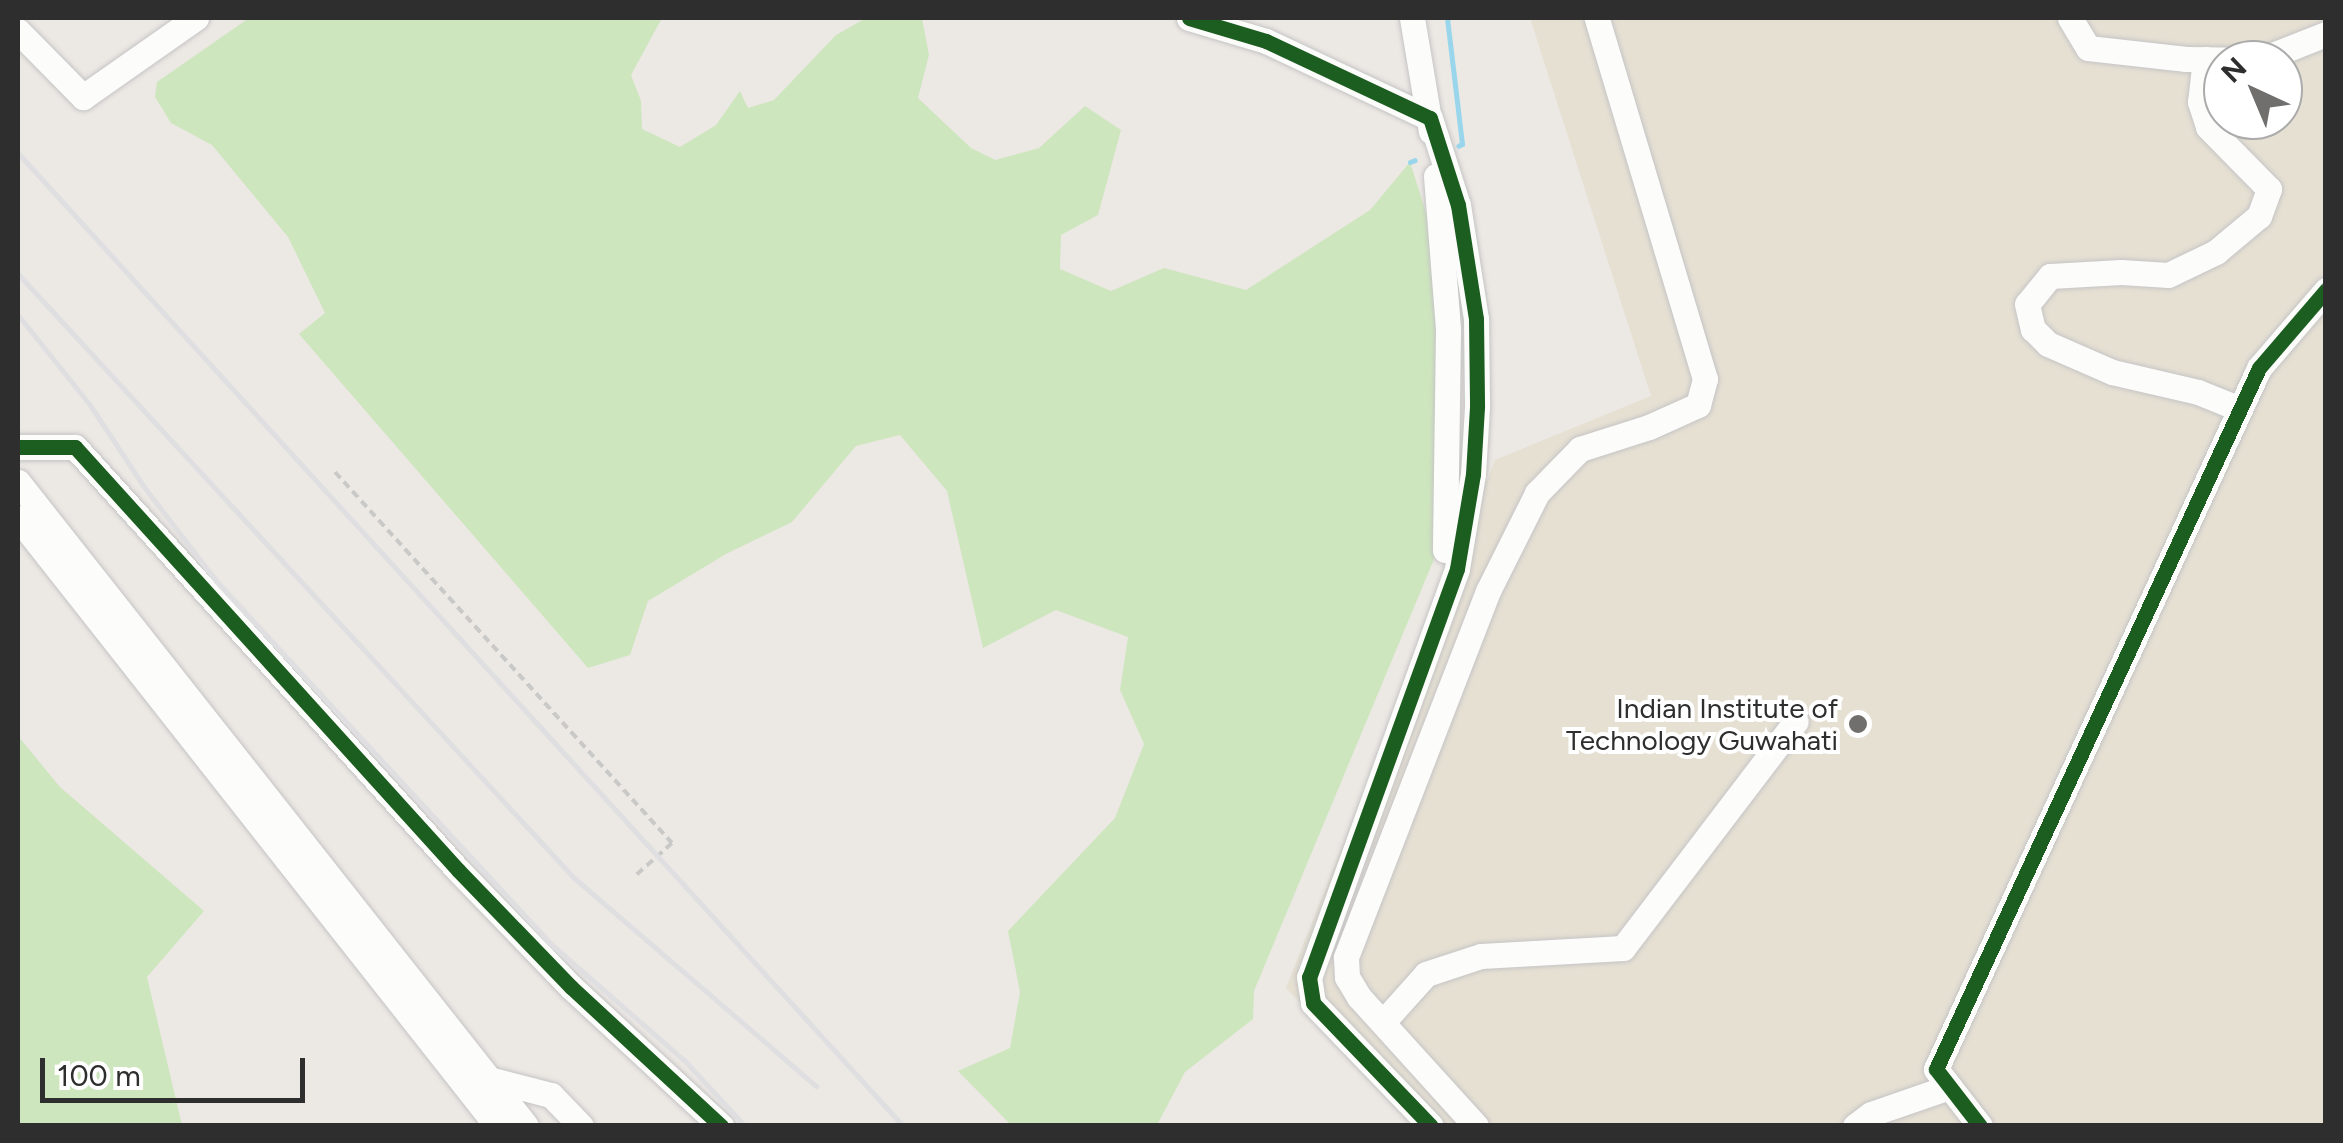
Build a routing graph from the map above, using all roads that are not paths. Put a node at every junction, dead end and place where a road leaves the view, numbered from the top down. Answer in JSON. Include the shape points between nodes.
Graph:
{"nodes":[{"id":1,"x":196,"y":18,"type":"edge"},
{"id":2,"x":1189,"y":18,"type":"edge"},
{"id":3,"x":1412,"y":18,"type":"edge"},
{"id":4,"x":1597,"y":18,"type":"edge"},
{"id":5,"x":2070,"y":18,"type":"edge"},
{"id":6,"x":18,"y":30,"type":"edge"},
{"id":7,"x":2203,"y":59,"type":"edge"},
{"id":8,"x":2203,"y":76,"type":"edge"},
{"id":9,"x":2203,"y":111,"type":"edge"},
{"id":10,"x":1430,"y":118,"type":"junction"},
{"id":11,"x":2221,"y":140,"type":"edge"},
{"id":12,"x":2326,"y":290,"type":"edge"},
{"id":13,"x":2240,"y":409,"type":"junction"},
{"id":14,"x":18,"y":447,"type":"edge"},
{"id":15,"x":18,"y":482,"type":"edge"},
{"id":16,"x":18,"y":518,"type":"edge"},
{"id":17,"x":1796,"y":721,"type":"dead end"},
{"id":18,"x":1382,"y":1022,"type":"junction"},
{"id":19,"x":490,"y":1079,"type":"junction"},
{"id":20,"x":1949,"y":1087,"type":"junction"},
{"id":21,"x":497,"y":1126,"type":"edge"},
{"id":22,"x":526,"y":1126,"type":"edge"},
{"id":23,"x":581,"y":1126,"type":"edge"},
{"id":24,"x":721,"y":1126,"type":"edge"},
{"id":25,"x":1431,"y":1126,"type":"edge"},
{"id":26,"x":1476,"y":1126,"type":"edge"},
{"id":27,"x":1854,"y":1126,"type":"edge"},
{"id":28,"x":1980,"y":1126,"type":"edge"}],
"edges":[{"from":1,"to":6,"type":"street","via":[[84,97]]},
{"from":2,"to":10,"type":"street","via":[[1266,41]]},
{"from":3,"to":10,"type":"street"},
{"from":4,"to":18,"type":"street","via":[[1705,379],[1698,404],[1580,449],[1537,493],[1488,591],[1346,957],[1347,977]]},
{"from":5,"to":7,"type":"street","via":[[2088,48]]},
{"from":8,"to":9,"type":"street"},
{"from":10,"to":25,"type":"street","via":[[1458,204],[1476,319],[1472,474],[1457,569],[1309,977],[1312,1003]]},
{"from":11,"to":13,"type":"street","via":[[2270,190],[2259,216],[2216,252],[2168,275],[2050,276],[2027,304],[2033,329],[2048,344],[2112,372]]},
{"from":12,"to":13,"type":"street","via":[[2259,368]]},
{"from":13,"to":20,"type":"street","via":[[1936,1069]]},
{"from":14,"to":24,"type":"street","via":[[75,446],[458,870],[571,987]]},
{"from":15,"to":19,"type":"street"},
{"from":16,"to":21,"type":"street"},
{"from":17,"to":18,"type":"street","via":[[1622,948],[1481,956],[1426,974]]},
{"from":18,"to":26,"type":"street"},
{"from":19,"to":22,"type":"street"},
{"from":19,"to":23,"type":"street","via":[[551,1095]]},
{"from":20,"to":27,"type":"street"},
{"from":20,"to":28,"type":"street"}]}
